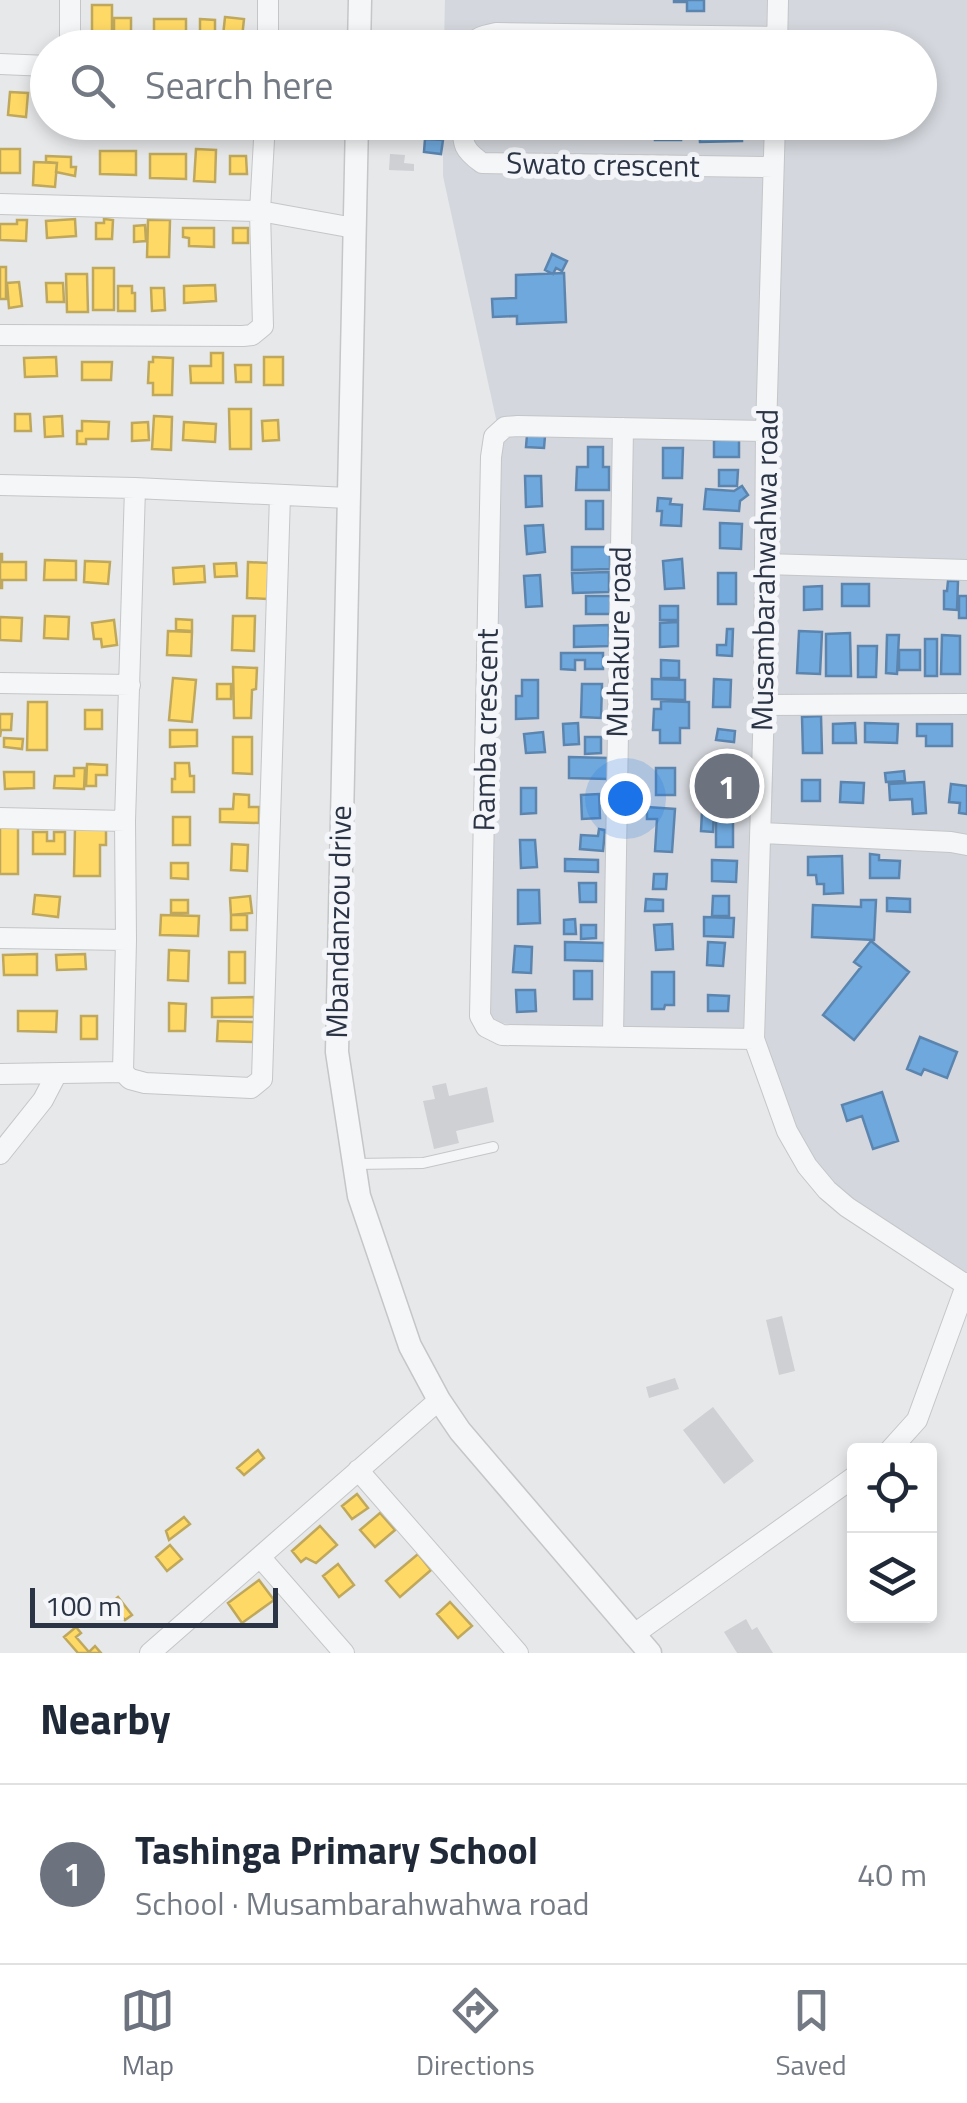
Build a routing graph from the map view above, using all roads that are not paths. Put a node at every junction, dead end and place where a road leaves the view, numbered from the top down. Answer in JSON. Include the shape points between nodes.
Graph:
{"nodes":[{"id":1,"x":70,"y":0,"type":"edge"},
{"id":2,"x":268,"y":0,"type":"edge"},
{"id":3,"x":360,"y":0,"type":"edge"},
{"id":4,"x":778,"y":0,"type":"edge"},
{"id":5,"x":70,"y":30,"type":"edge"},
{"id":6,"x":268,"y":30,"type":"edge"},
{"id":7,"x":359,"y":30,"type":"edge"},
{"id":8,"x":777,"y":30,"type":"edge"},
{"id":9,"x":0,"y":64,"type":"edge"},
{"id":10,"x":30,"y":65,"type":"edge"},
{"id":11,"x":264,"y":140,"type":"edge"},
{"id":12,"x":356,"y":140,"type":"edge"},
{"id":13,"x":462,"y":140,"type":"edge"},
{"id":14,"x":774,"y":140,"type":"edge"},
{"id":15,"x":773,"y":167,"type":"junction"},
{"id":16,"x":0,"y":204,"type":"edge"},
{"id":17,"x":260,"y":211,"type":"junction"},
{"id":18,"x":354,"y":228,"type":"junction"},
{"id":19,"x":0,"y":335,"type":"edge"},
{"id":20,"x":623,"y":428,"type":"junction"},
{"id":21,"x":766,"y":430,"type":"junction"},
{"id":22,"x":0,"y":485,"type":"edge"},
{"id":23,"x":135,"y":488,"type":"junction"},
{"id":24,"x":280,"y":494,"type":"junction"},
{"id":25,"x":348,"y":498,"type":"junction"},
{"id":26,"x":765,"y":564,"type":"junction"},
{"id":27,"x":967,"y":570,"type":"edge"},
{"id":28,"x":0,"y":683,"type":"edge"},
{"id":29,"x":130,"y":685,"type":"junction"},
{"id":30,"x":967,"y":704,"type":"edge"},
{"id":31,"x":764,"y":705,"type":"junction"},
{"id":32,"x":0,"y":818,"type":"edge"},
{"id":33,"x":125,"y":820,"type":"junction"},
{"id":34,"x":761,"y":833,"type":"junction"},
{"id":35,"x":967,"y":844,"type":"edge"},
{"id":36,"x":0,"y":938,"type":"edge"},
{"id":37,"x":126,"y":940,"type":"junction"},
{"id":38,"x":613,"y":1036,"type":"junction"},
{"id":39,"x":754,"y":1038,"type":"junction"},
{"id":40,"x":122,"y":1072,"type":"junction"},
{"id":41,"x":0,"y":1074,"type":"edge"},
{"id":42,"x":56,"y":1075,"type":"junction"},
{"id":43,"x":493,"y":1148,"type":"dead end"},
{"id":44,"x":0,"y":1154,"type":"edge"},
{"id":45,"x":354,"y":1164,"type":"junction"},
{"id":46,"x":967,"y":1284,"type":"edge"},
{"id":47,"x":439,"y":1400,"type":"junction"},
{"id":48,"x":896,"y":1443,"type":"edge"},
{"id":49,"x":358,"y":1470,"type":"junction"},
{"id":50,"x":847,"y":1482,"type":"edge"},
{"id":51,"x":261,"y":1558,"type":"junction"},
{"id":52,"x":633,"y":1634,"type":"junction"},
{"id":53,"x":157,"y":1651,"type":"edge"},
{"id":54,"x":344,"y":1653,"type":"edge"},
{"id":55,"x":518,"y":1653,"type":"edge"},
{"id":56,"x":650,"y":1653,"type":"edge"}],
"edges":[{"from":1,"to":5,"type":"street"},
{"from":2,"to":6,"type":"street"},
{"from":3,"to":7,"type":"street"},
{"from":4,"to":8,"type":"street"},
{"from":9,"to":10,"type":"street"},
{"from":11,"to":17,"type":"street"},
{"from":12,"to":18,"type":"street","name":"Mbandanzou drive"},
{"from":13,"to":15,"type":"street","name":"Swato crescent","via":[[482,163]]},
{"from":14,"to":15,"type":"street","name":"Musambarahwahwa road"},
{"from":15,"to":21,"type":"street","name":"Musambarahwahwa road"},
{"from":16,"to":17,"type":"street"},
{"from":17,"to":18,"type":"street"},
{"from":17,"to":19,"type":"street","via":[[262,326],[252,335]]},
{"from":18,"to":25,"type":"street","name":"Mbandanzou drive"},
{"from":20,"to":21,"type":"street","name":"Ramba crescent"},
{"from":20,"to":38,"type":"street","name":"Muhakure road"},
{"from":20,"to":38,"type":"street","name":"Ramba crescent","via":[[518,426],[494,436],[480,1016],[486,1028],[502,1035]]},
{"from":21,"to":26,"type":"street","name":"Musambarahwahwa road"},
{"from":22,"to":23,"type":"street"},
{"from":23,"to":24,"type":"street"},
{"from":23,"to":29,"type":"street"},
{"from":24,"to":25,"type":"street"},
{"from":24,"to":40,"type":"street","via":[[264,1074],[251,1088],[135,1082]]},
{"from":25,"to":45,"type":"street","name":"Mbandanzou drive","via":[[337,1052]]},
{"from":26,"to":27,"type":"street"},
{"from":26,"to":31,"type":"street","name":"Musambarahwahwa road"},
{"from":28,"to":29,"type":"street"},
{"from":29,"to":33,"type":"street"},
{"from":30,"to":31,"type":"street"},
{"from":31,"to":34,"type":"street","name":"Musambarahwahwa road"},
{"from":32,"to":33,"type":"street"},
{"from":33,"to":37,"type":"street"},
{"from":34,"to":35,"type":"street"},
{"from":34,"to":39,"type":"street","name":"Musambarahwahwa road"},
{"from":36,"to":37,"type":"street"},
{"from":37,"to":40,"type":"street"},
{"from":38,"to":39,"type":"street","name":"Ramba crescent"},
{"from":39,"to":46,"type":"street","name":"Musambarahwahwa road","via":[[787,1131],[827,1190]]},
{"from":40,"to":42,"type":"street"},
{"from":41,"to":42,"type":"street"},
{"from":42,"to":44,"type":"street"},
{"from":43,"to":45,"type":"lane","via":[[423,1163]]},
{"from":45,"to":47,"type":"street","name":"Mbandanzou drive","via":[[410,1346]]},
{"from":46,"to":48,"type":"street","via":[[917,1420]]},
{"from":47,"to":49,"type":"street"},
{"from":47,"to":52,"type":"street","name":"Mbandanzou drive"},
{"from":49,"to":51,"type":"street"},
{"from":49,"to":55,"type":"street"},
{"from":50,"to":52,"type":"street"},
{"from":51,"to":53,"type":"street"},
{"from":51,"to":54,"type":"street"},
{"from":52,"to":56,"type":"street","name":"Mbandanzou drive"}]}
